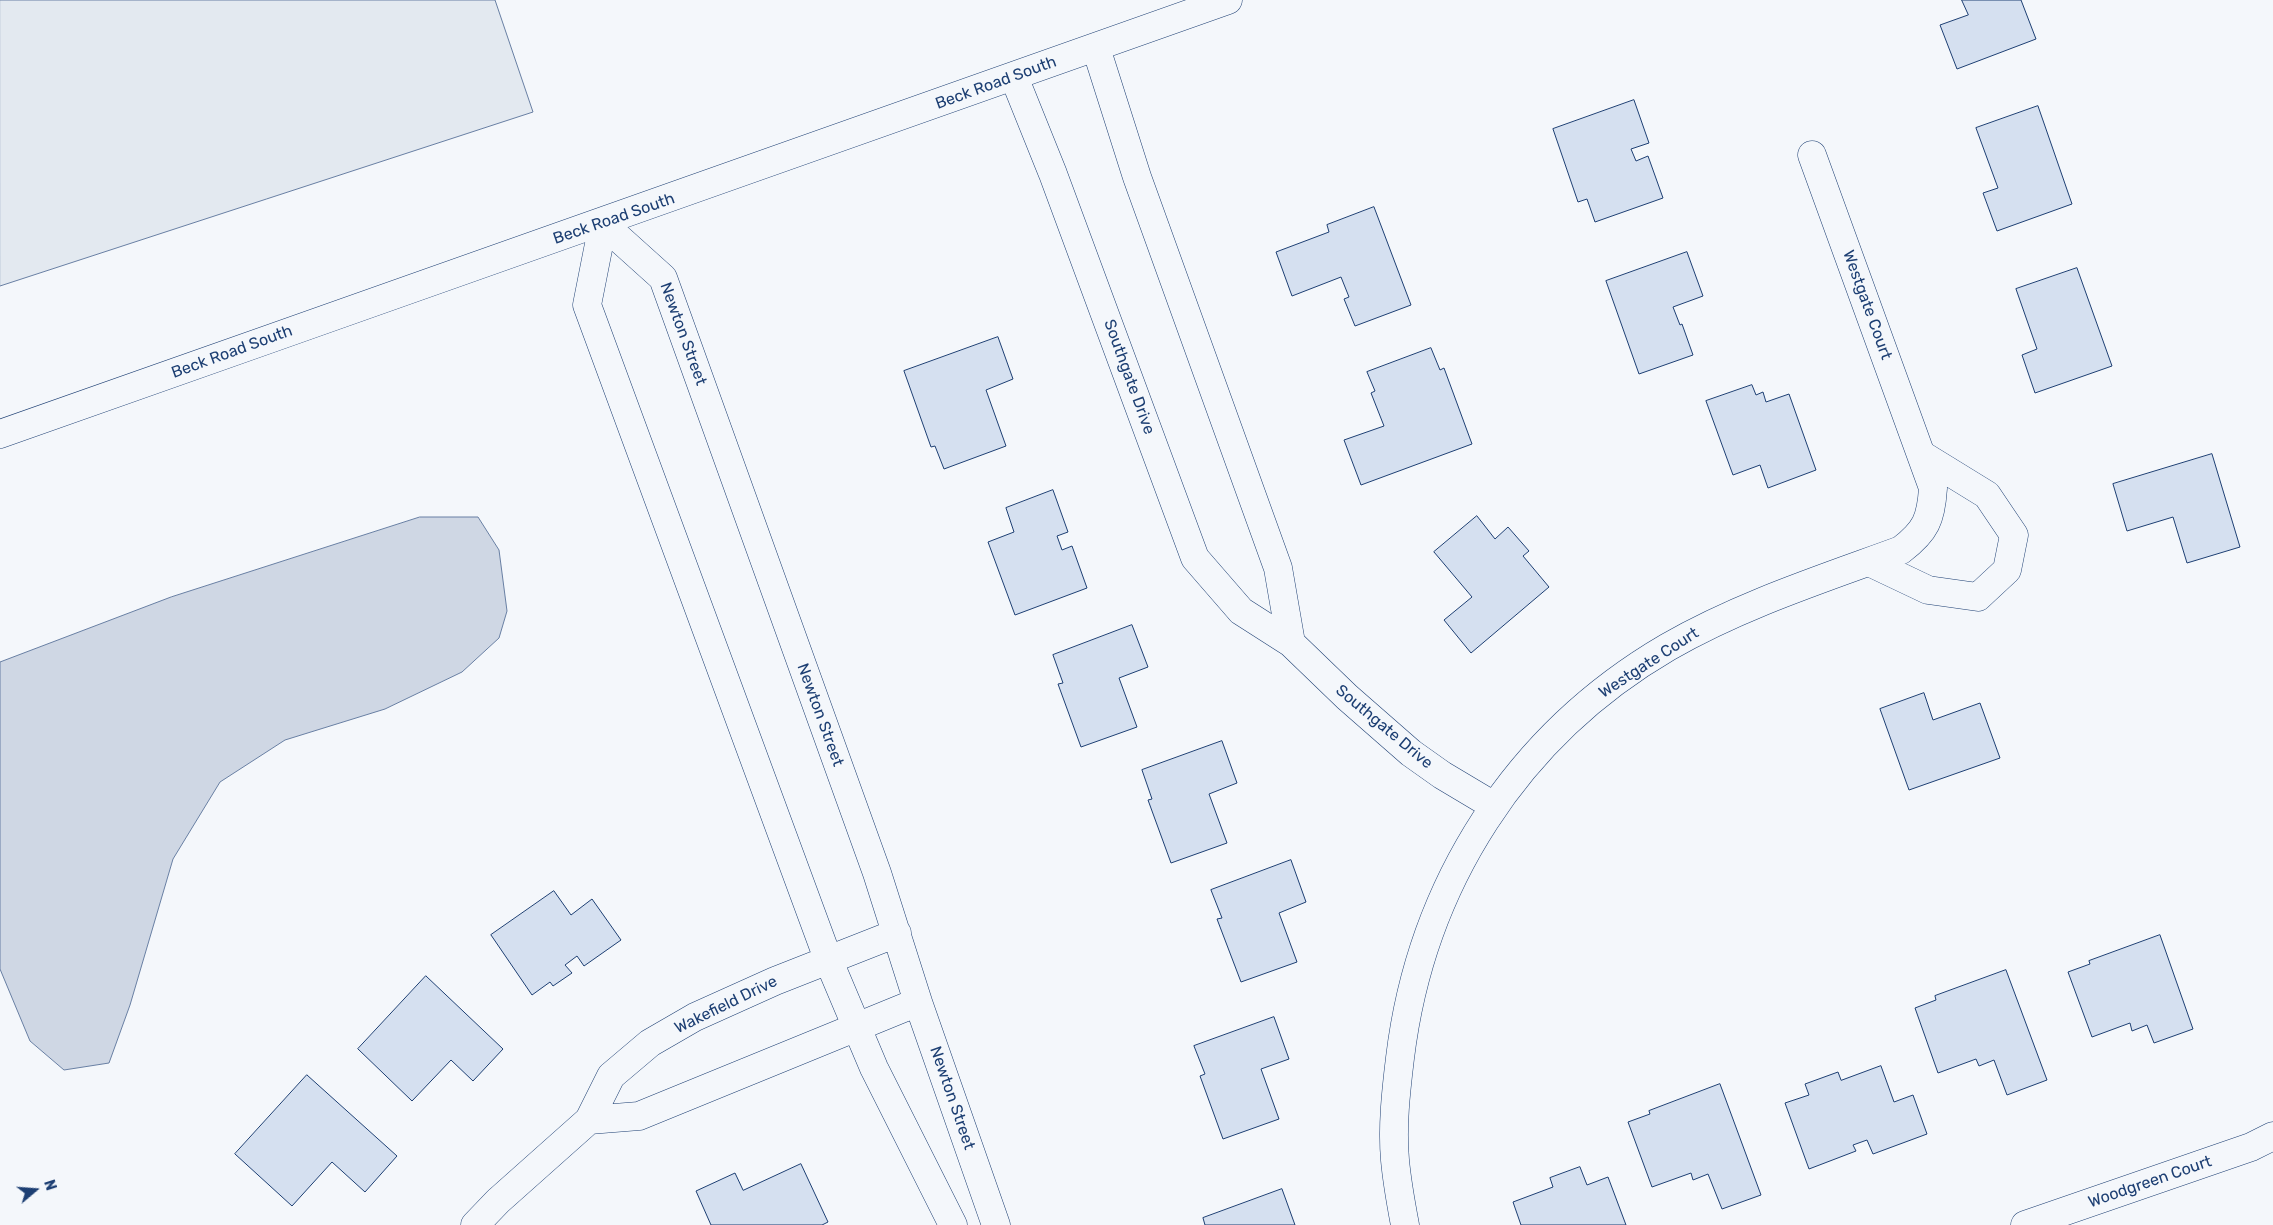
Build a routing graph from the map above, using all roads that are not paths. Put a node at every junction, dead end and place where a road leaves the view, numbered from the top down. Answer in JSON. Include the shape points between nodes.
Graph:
{"nodes":[{"id":1,"x":1228,"y":0,"type":"edge"},
{"id":2,"x":1096,"y":48,"type":"junction"},
{"id":3,"x":1014,"y":77,"type":"junction"},
{"id":4,"x":1812,"y":155,"type":"dead end"},
{"id":5,"x":603,"y":224,"type":"junction"},
{"id":6,"x":0,"y":434,"type":"edge"},
{"id":7,"x":1922,"y":455,"type":"junction"},
{"id":8,"x":1869,"y":562,"type":"junction"},
{"id":9,"x":1291,"y":643,"type":"junction"},
{"id":10,"x":1494,"y":806,"type":"junction"},
{"id":11,"x":897,"y":933,"type":"junction"},
{"id":12,"x":828,"y":959,"type":"junction"},
{"id":13,"x":918,"y":1002,"type":"junction"},
{"id":14,"x":855,"y":1026,"type":"junction"},
{"id":15,"x":589,"y":1120,"type":"junction"},
{"id":16,"x":2273,"y":1136,"type":"edge"},
{"id":17,"x":475,"y":1225,"type":"edge"},
{"id":18,"x":953,"y":1225,"type":"edge"},
{"id":19,"x":996,"y":1225,"type":"edge"},
{"id":20,"x":1405,"y":1225,"type":"edge"},
{"id":21,"x":2025,"y":1225,"type":"edge"}],
"edges":[{"from":1,"to":2,"type":"street","name":"Beck Road South"},
{"from":2,"to":3,"type":"street","name":"Beck Road South"},
{"from":2,"to":9,"type":"street","via":[[1137,177],[1278,568]]},
{"from":3,"to":5,"type":"street","name":"Beck Road South"},
{"from":3,"to":9,"type":"street","name":"Southgate Drive","via":[[1054,174],[1195,558],[1241,611]]},
{"from":4,"to":7,"type":"street","name":"Westgate Court"},
{"from":5,"to":6,"type":"street","name":"Beck Road South","via":[[411,288]]},
{"from":5,"to":11,"type":"street","name":"Newton Street","via":[[663,278]]},
{"from":5,"to":12,"type":"street","via":[[587,305]]},
{"from":7,"to":8,"type":"street","name":"Westgate Court","via":[[1933,488],[1932,508],[1925,527],[1901,550]]},
{"from":7,"to":8,"type":"street","via":[[1987,495],[2014,535],[2007,570],[1978,597],[1928,590]]},
{"from":8,"to":10,"type":"street","name":"Westgate Court","via":[[1765,600],[1668,647],[1590,702],[1553,736]]},
{"from":9,"to":10,"type":"street","name":"Southgate Drive","via":[[1411,753]]},
{"from":10,"to":20,"type":"street","via":[[1457,865],[1425,942],[1404,1023],[1395,1098],[1395,1159]]},
{"from":11,"to":12,"type":"street","name":"Wakefield Drive"},
{"from":11,"to":13,"type":"street","name":"Newton Street"},
{"from":12,"to":14,"type":"street"},
{"from":12,"to":15,"type":"street","name":"Wakefield Drive","via":[[695,1017],[650,1043],[611,1076]]},
{"from":13,"to":14,"type":"street"},
{"from":13,"to":19,"type":"street","name":"Newton Street"},
{"from":14,"to":15,"type":"street","via":[[639,1116]]},
{"from":14,"to":18,"type":"street"},
{"from":15,"to":17,"type":"street","name":"Wakefield Drive"},
{"from":16,"to":21,"type":"street","name":"Woodgreen Court","via":[[2251,1147]]}]}
